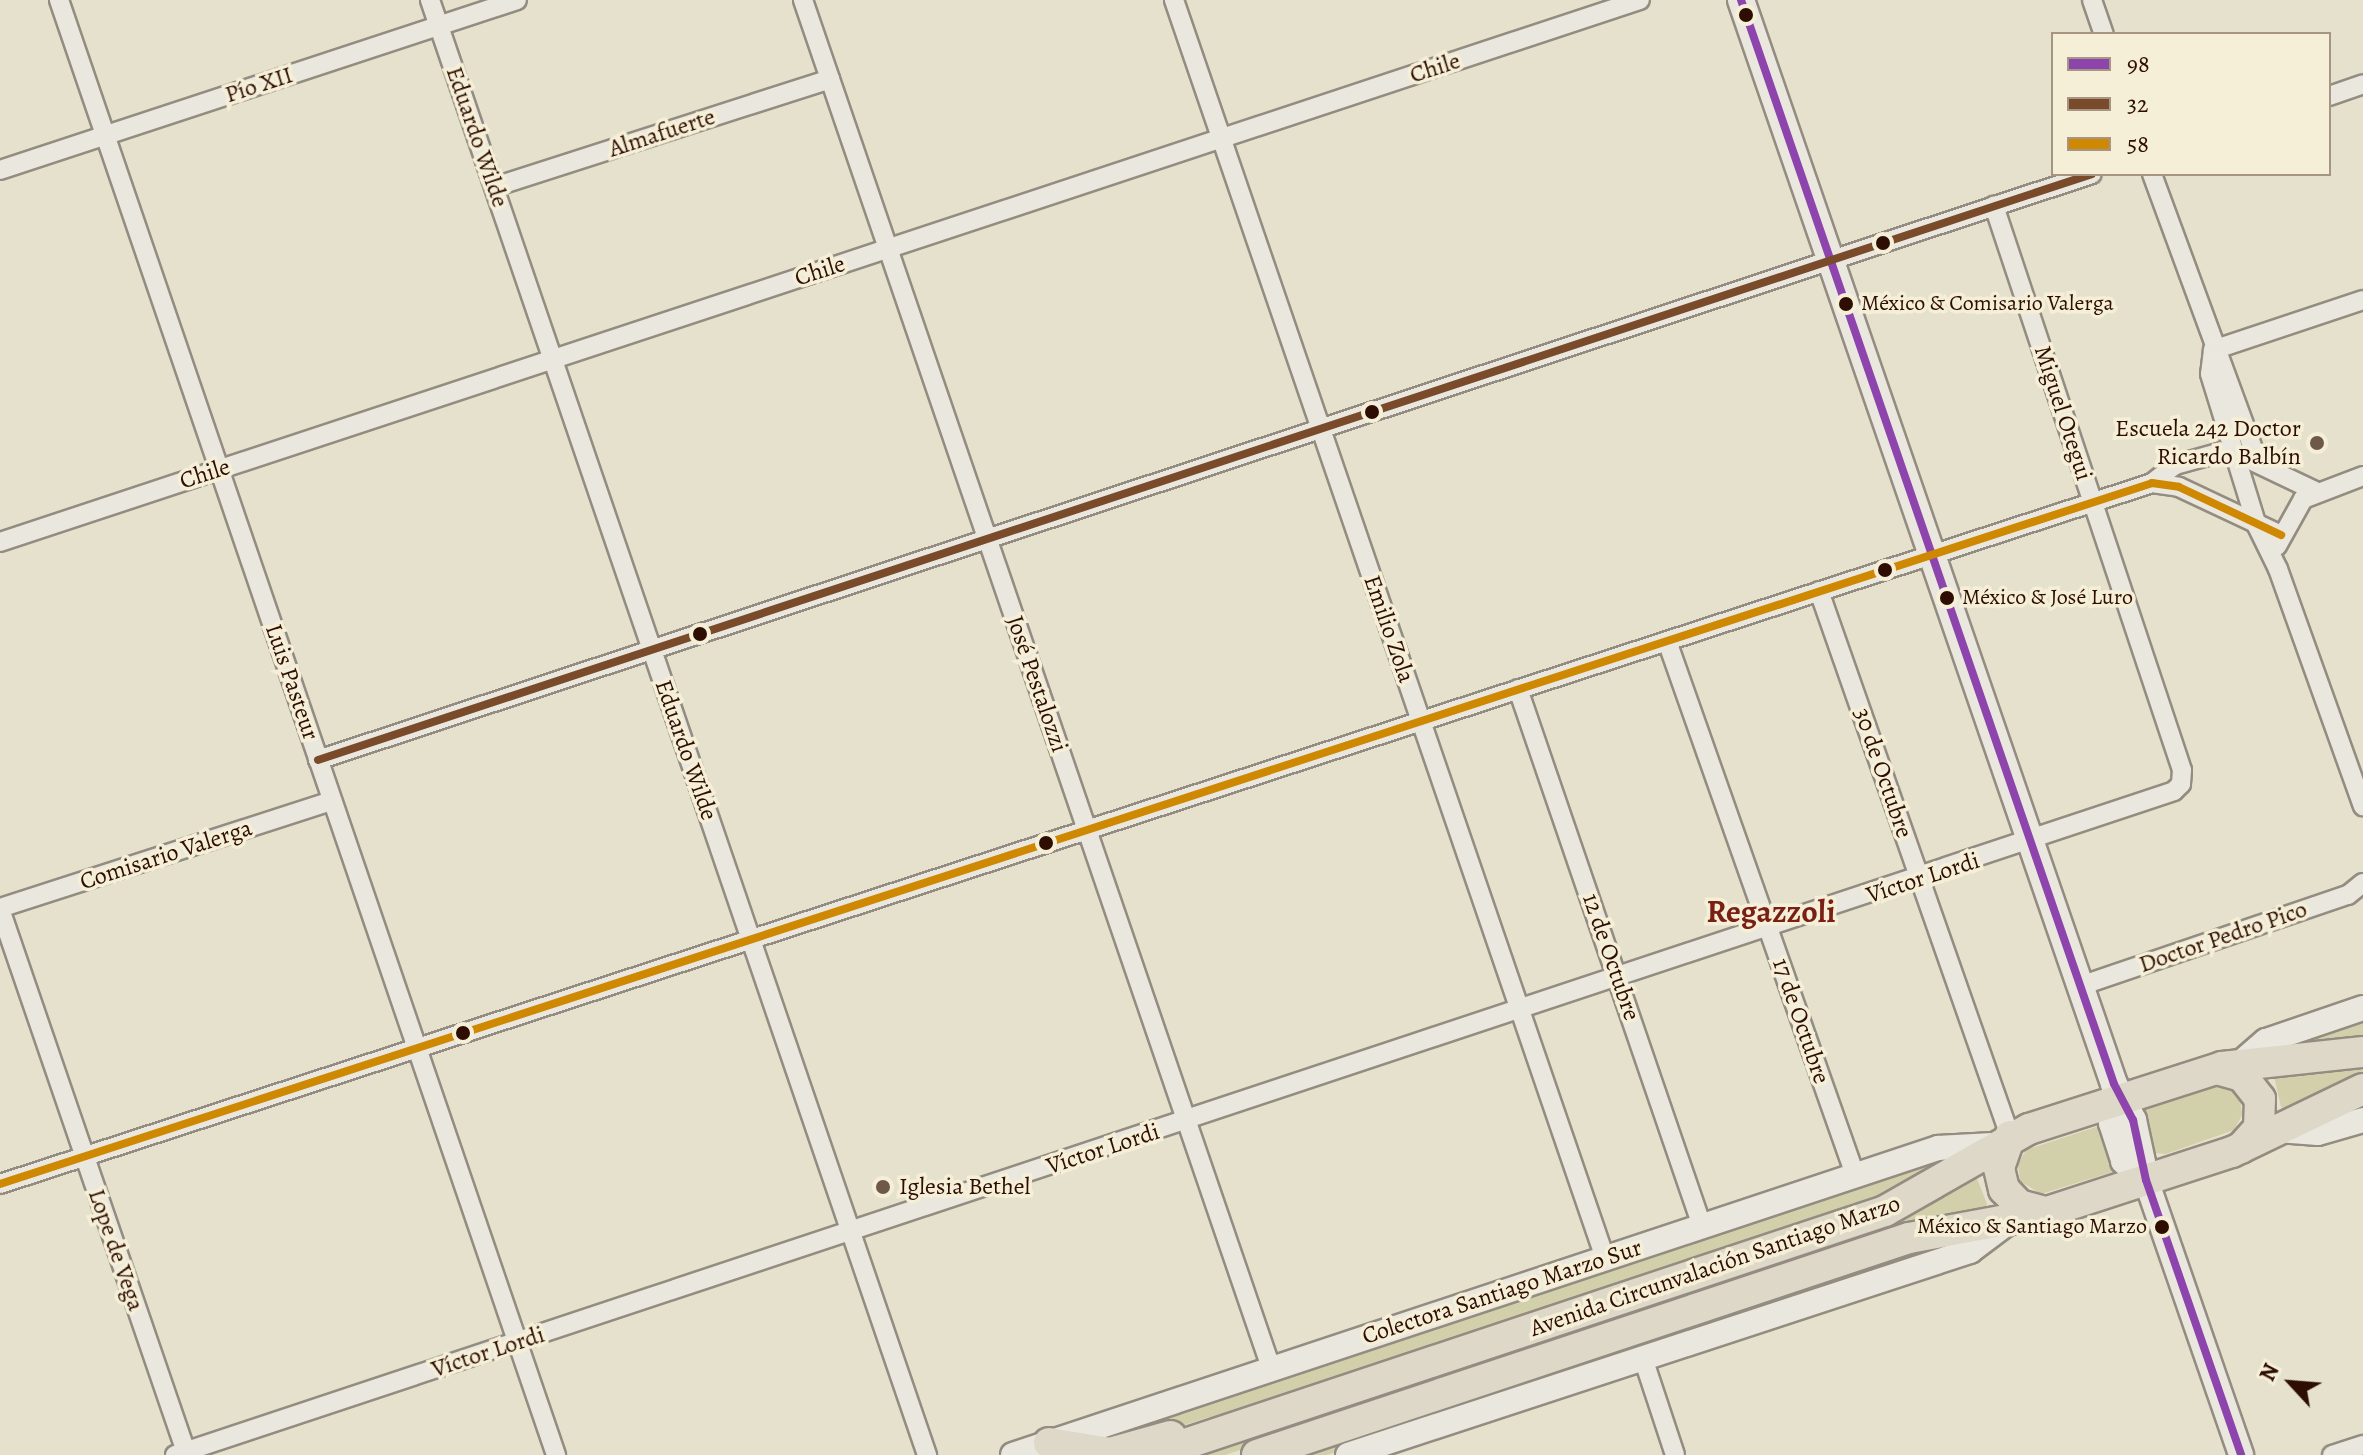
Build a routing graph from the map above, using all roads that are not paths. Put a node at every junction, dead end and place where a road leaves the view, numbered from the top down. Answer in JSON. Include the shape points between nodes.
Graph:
{"nodes":[{"id":1,"x":59,"y":0,"type":"edge"},
{"id":2,"x":430,"y":0,"type":"edge"},
{"id":3,"x":517,"y":0,"type":"edge"},
{"id":4,"x":803,"y":0,"type":"edge"},
{"id":5,"x":1174,"y":0,"type":"edge"},
{"id":6,"x":1640,"y":0,"type":"edge"},
{"id":7,"x":1741,"y":0,"type":"edge"},
{"id":8,"x":2092,"y":0,"type":"edge"},
{"id":9,"x":439,"y":26,"type":"junction"},
{"id":10,"x":2103,"y":32,"type":"edge"},
{"id":11,"x":830,"y":79,"type":"junction"},
{"id":12,"x":2363,"y":84,"type":"edge"},
{"id":13,"x":2331,"y":95,"type":"edge"},
{"id":14,"x":105,"y":136,"type":"junction"},
{"id":15,"x":1222,"y":138,"type":"junction"},
{"id":16,"x":0,"y":170,"type":"edge"},
{"id":17,"x":2086,"y":176,"type":"edge"},
{"id":18,"x":2153,"y":176,"type":"edge"},
{"id":19,"x":494,"y":187,"type":"junction"},
{"id":20,"x":1994,"y":206,"type":"junction"},
{"id":21,"x":888,"y":248,"type":"junction"},
{"id":22,"x":1830,"y":261,"type":"junction"},
{"id":23,"x":2363,"y":300,"type":"edge"},
{"id":24,"x":2213,"y":350,"type":"junction"},
{"id":25,"x":553,"y":359,"type":"junction"},
{"id":26,"x":1321,"y":429,"type":"junction"},
{"id":27,"x":2234,"y":451,"type":"junction"},
{"id":28,"x":2257,"y":460,"type":"junction"},
{"id":29,"x":219,"y":469,"type":"junction"},
{"id":30,"x":2363,"y":476,"type":"edge"},
{"id":31,"x":2152,"y":483,"type":"junction"},
{"id":32,"x":2317,"y":492,"type":"junction"},
{"id":33,"x":2093,"y":502,"type":"junction"},
{"id":34,"x":2257,"y":526,"type":"junction"},
{"id":35,"x":2281,"y":535,"type":"junction"},
{"id":36,"x":988,"y":539,"type":"junction"},
{"id":37,"x":0,"y":542,"type":"edge"},
{"id":38,"x":1931,"y":554,"type":"junction"},
{"id":39,"x":2278,"y":569,"type":"junction"},
{"id":40,"x":1819,"y":591,"type":"junction"},
{"id":41,"x":1667,"y":641,"type":"junction"},
{"id":42,"x":652,"y":650,"type":"junction"},
{"id":43,"x":1518,"y":689,"type":"junction"},
{"id":44,"x":1421,"y":721,"type":"junction"},
{"id":45,"x":318,"y":760,"type":"junction"},
{"id":46,"x":332,"y":801,"type":"junction"},
{"id":47,"x":2363,"y":806,"type":"edge"},
{"id":48,"x":1087,"y":830,"type":"junction"},
{"id":49,"x":2031,"y":842,"type":"junction"},
{"id":50,"x":1920,"y":879,"type":"junction"},
{"id":51,"x":2363,"y":883,"type":"edge"},
{"id":52,"x":0,"y":909,"type":"edge"},
{"id":53,"x":1768,"y":929,"type":"junction"},
{"id":54,"x":751,"y":939,"type":"junction"},
{"id":55,"x":1618,"y":979,"type":"junction"},
{"id":56,"x":2080,"y":986,"type":"junction"},
{"id":57,"x":2363,"y":1008,"type":"edge"},
{"id":58,"x":1520,"y":1011,"type":"junction"},
{"id":59,"x":417,"y":1049,"type":"junction"},
{"id":60,"x":2363,"y":1052,"type":"edge"},
{"id":61,"x":2238,"y":1065,"type":"junction"},
{"id":62,"x":2206,"y":1071,"type":"junction"},
{"id":63,"x":2363,"y":1089,"type":"edge"},
{"id":64,"x":2119,"y":1100,"type":"junction"},
{"id":65,"x":2363,"y":1120,"type":"edge"},
{"id":66,"x":1187,"y":1121,"type":"junction"},
{"id":67,"x":2278,"y":1130,"type":"junction"},
{"id":68,"x":2001,"y":1141,"type":"junction"},
{"id":69,"x":2232,"y":1152,"type":"junction"},
{"id":70,"x":85,"y":1157,"type":"junction"},
{"id":71,"x":1855,"y":1175,"type":"junction"},
{"id":72,"x":2146,"y":1180,"type":"junction"},
{"id":73,"x":0,"y":1184,"type":"edge"},
{"id":74,"x":2054,"y":1210,"type":"junction"},
{"id":75,"x":2015,"y":1217,"type":"junction"},
{"id":76,"x":1702,"y":1226,"type":"junction"},
{"id":77,"x":851,"y":1232,"type":"junction"},
{"id":78,"x":1605,"y":1258,"type":"junction"},
{"id":79,"x":517,"y":1342,"type":"junction"},
{"id":80,"x":1643,"y":1358,"type":"junction"},
{"id":81,"x":1271,"y":1368,"type":"junction"},
{"id":82,"x":1294,"y":1408,"type":"junction"},
{"id":83,"x":1049,"y":1443,"type":"junction"},
{"id":84,"x":2363,"y":1445,"type":"edge"},
{"id":85,"x":182,"y":1454,"type":"edge"},
{"id":86,"x":556,"y":1455,"type":"edge"},
{"id":87,"x":927,"y":1455,"type":"edge"},
{"id":88,"x":1013,"y":1455,"type":"edge"},
{"id":89,"x":1152,"y":1455,"type":"edge"},
{"id":90,"x":1257,"y":1455,"type":"edge"},
{"id":91,"x":1348,"y":1455,"type":"edge"},
{"id":92,"x":1675,"y":1455,"type":"edge"},
{"id":93,"x":2241,"y":1455,"type":"edge"},
{"id":94,"x":2332,"y":1455,"type":"edge"}],
"edges":[{"from":1,"to":14,"type":"street","name":"Luis Pasteur"},
{"from":2,"to":9,"type":"street","name":"Eduardo Wilde"},
{"from":3,"to":9,"type":"street","name":"Pío XII"},
{"from":4,"to":11,"type":"street","name":"José Pestalozzi"},
{"from":5,"to":15,"type":"street","name":"Emilio Zola"},
{"from":6,"to":15,"type":"street","name":"Chile"},
{"from":7,"to":22,"type":"main road"},
{"from":8,"to":10,"type":"street"},
{"from":9,"to":14,"type":"street","name":"Pío XII"},
{"from":9,"to":19,"type":"street","name":"Eduardo Wilde"},
{"from":11,"to":19,"type":"street","name":"Almafuerte"},
{"from":11,"to":21,"type":"street","name":"José Pestalozzi"},
{"from":12,"to":13,"type":"street"},
{"from":14,"to":16,"type":"street","name":"Pío XII"},
{"from":14,"to":29,"type":"street","name":"Luis Pasteur"},
{"from":15,"to":21,"type":"street","name":"Chile"},
{"from":15,"to":26,"type":"street","name":"Emilio Zola"},
{"from":17,"to":20,"type":"street"},
{"from":18,"to":24,"type":"street"},
{"from":19,"to":25,"type":"street","name":"Eduardo Wilde"},
{"from":20,"to":22,"type":"street"},
{"from":20,"to":33,"type":"street","name":"Miguel Otegui"},
{"from":21,"to":25,"type":"street","name":"Chile"},
{"from":21,"to":36,"type":"street","name":"José Pestalozzi"},
{"from":22,"to":26,"type":"street"},
{"from":22,"to":38,"type":"main road"},
{"from":23,"to":24,"type":"street"},
{"from":24,"to":27,"type":"street","via":[[2210,374]]},
{"from":24,"to":28,"type":"street","via":[[2227,370]]},
{"from":25,"to":29,"type":"street","name":"Chile"},
{"from":25,"to":42,"type":"street","name":"Eduardo Wilde"},
{"from":26,"to":36,"type":"street"},
{"from":26,"to":44,"type":"street","name":"Emilio Zola"},
{"from":27,"to":28,"type":"street"},
{"from":27,"to":31,"type":"street","via":[[2175,465]]},
{"from":27,"to":34,"type":"street"},
{"from":28,"to":32,"type":"street"},
{"from":29,"to":37,"type":"street","name":"Chile"},
{"from":29,"to":45,"type":"street","name":"Luis Pasteur"},
{"from":30,"to":32,"type":"street"},
{"from":31,"to":33,"type":"street"},
{"from":31,"to":34,"type":"street","via":[[2176,486]]},
{"from":32,"to":35,"type":"street","via":[[2299,503]]},
{"from":33,"to":38,"type":"street"},
{"from":33,"to":49,"type":"street","name":"Miguel Otegui","via":[[2183,779],[2170,793]]},
{"from":34,"to":35,"type":"street"},
{"from":34,"to":39,"type":"street"},
{"from":35,"to":39,"type":"street"},
{"from":36,"to":42,"type":"street"},
{"from":36,"to":48,"type":"street","name":"José Pestalozzi"},
{"from":38,"to":40,"type":"street"},
{"from":38,"to":49,"type":"main road"},
{"from":39,"to":47,"type":"street"},
{"from":40,"to":41,"type":"street"},
{"from":40,"to":50,"type":"street","name":"30 de Octubre"},
{"from":41,"to":43,"type":"street"},
{"from":41,"to":53,"type":"street","name":"17 de Octubre"},
{"from":42,"to":45,"type":"street"},
{"from":42,"to":54,"type":"street","name":"Eduardo Wilde"},
{"from":43,"to":44,"type":"street"},
{"from":43,"to":55,"type":"street","name":"12 de Octubre"},
{"from":44,"to":48,"type":"street"},
{"from":44,"to":58,"type":"street","name":"Emilio Zola"},
{"from":45,"to":46,"type":"street","name":"Luis Pasteur"},
{"from":46,"to":52,"type":"street","name":"Comisario Valerga"},
{"from":46,"to":59,"type":"street","name":"Luis Pasteur"},
{"from":48,"to":54,"type":"street"},
{"from":48,"to":66,"type":"street","name":"José Pestalozzi"},
{"from":49,"to":50,"type":"street","name":"Víctor Lordi"},
{"from":49,"to":56,"type":"main road"},
{"from":50,"to":53,"type":"street","name":"Víctor Lordi"},
{"from":50,"to":68,"type":"street","name":"30 de Octubre"},
{"from":51,"to":56,"type":"street","name":"Doctor Pedro Pico","via":[[2348,895]]},
{"from":52,"to":70,"type":"street","name":"Lope de Vega"},
{"from":53,"to":55,"type":"street","name":"Víctor Lordi"},
{"from":53,"to":71,"type":"street","name":"17 de Octubre"},
{"from":54,"to":59,"type":"street"},
{"from":54,"to":77,"type":"street","name":"Eduardo Wilde"},
{"from":55,"to":58,"type":"street","name":"Víctor Lordi"},
{"from":55,"to":76,"type":"street","name":"12 de Octubre"},
{"from":56,"to":64,"type":"main road"},
{"from":57,"to":61,"type":"street","via":[[2272,1038]]},
{"from":58,"to":66,"type":"street","name":"Víctor Lordi"},
{"from":58,"to":78,"type":"street","name":"Emilio Zola"},
{"from":59,"to":70,"type":"street"},
{"from":59,"to":79,"type":"street","name":"Luis Pasteur"},
{"from":60,"to":61,"type":"main road","name":"Avenida Circunvalación Santiago Marzo"},
{"from":61,"to":62,"type":"main road","name":"Avenida Circunvalación Santiago Marzo"},
{"from":62,"to":64,"type":"main road","name":"Avenida Circunvalación Santiago Marzo"},
{"from":62,"to":69,"type":"main road","via":[[2235,1072],[2260,1099],[2255,1134]]},
{"from":63,"to":67,"type":"main road","name":"Avenida Circunvalación Santiago Marzo"},
{"from":64,"to":68,"type":"main road","name":"Avenida Circunvalación Santiago Marzo"},
{"from":64,"to":72,"type":"main road","via":[[2112,1123],[2124,1161]]},
{"from":65,"to":67,"type":"street","via":[[2318,1133]]},
{"from":66,"to":77,"type":"street","name":"Víctor Lordi"},
{"from":66,"to":81,"type":"street","name":"José Pestalozzi"},
{"from":67,"to":69,"type":"main road","name":"Avenida Circunvalación Santiago Marzo"},
{"from":68,"to":71,"type":"street","name":"Colectora Santiago Marzo Sur","via":[[1944,1146]]},
{"from":68,"to":74,"type":"main road","via":[[2004,1189],[2025,1209]]},
{"from":68,"to":82,"type":"main road","name":"Avenida Circunvalación Santiago Marzo","via":[[1885,1211]]},
{"from":69,"to":72,"type":"main road","name":"Avenida Circunvalación Santiago Marzo"},
{"from":70,"to":73,"type":"street"},
{"from":70,"to":85,"type":"street","name":"Lope de Vega"},
{"from":71,"to":76,"type":"street","name":"Colectora Santiago Marzo Sur"},
{"from":72,"to":74,"type":"main road","name":"Avenida Circunvalación Santiago Marzo"},
{"from":72,"to":93,"type":"street"},
{"from":74,"to":75,"type":"main road","name":"Avenida Circunvalación Santiago Marzo"},
{"from":75,"to":80,"type":"street","via":[[1970,1251]]},
{"from":75,"to":90,"type":"main road","name":"Avenida Circunvalación Santiago Marzo","via":[[1909,1238]]},
{"from":76,"to":78,"type":"street","name":"Colectora Santiago Marzo Sur"},
{"from":77,"to":79,"type":"street","name":"Víctor Lordi"},
{"from":77,"to":87,"type":"street","name":"Eduardo Wilde"},
{"from":78,"to":81,"type":"street","name":"Colectora Santiago Marzo Sur"},
{"from":79,"to":85,"type":"street","name":"Víctor Lordi"},
{"from":79,"to":86,"type":"street","name":"Luis Pasteur"},
{"from":80,"to":91,"type":"street"},
{"from":80,"to":92,"type":"street"},
{"from":81,"to":83,"type":"street","name":"Colectora Santiago Marzo Sur"},
{"from":82,"to":83,"type":"main road","via":[[1213,1423],[1110,1453]]},
{"from":82,"to":89,"type":"main road","name":"Avenida Circunvalación Santiago Marzo"},
{"from":83,"to":88,"type":"street","name":"Colectora Santiago Marzo Sur"},
{"from":84,"to":94,"type":"street"}]}
